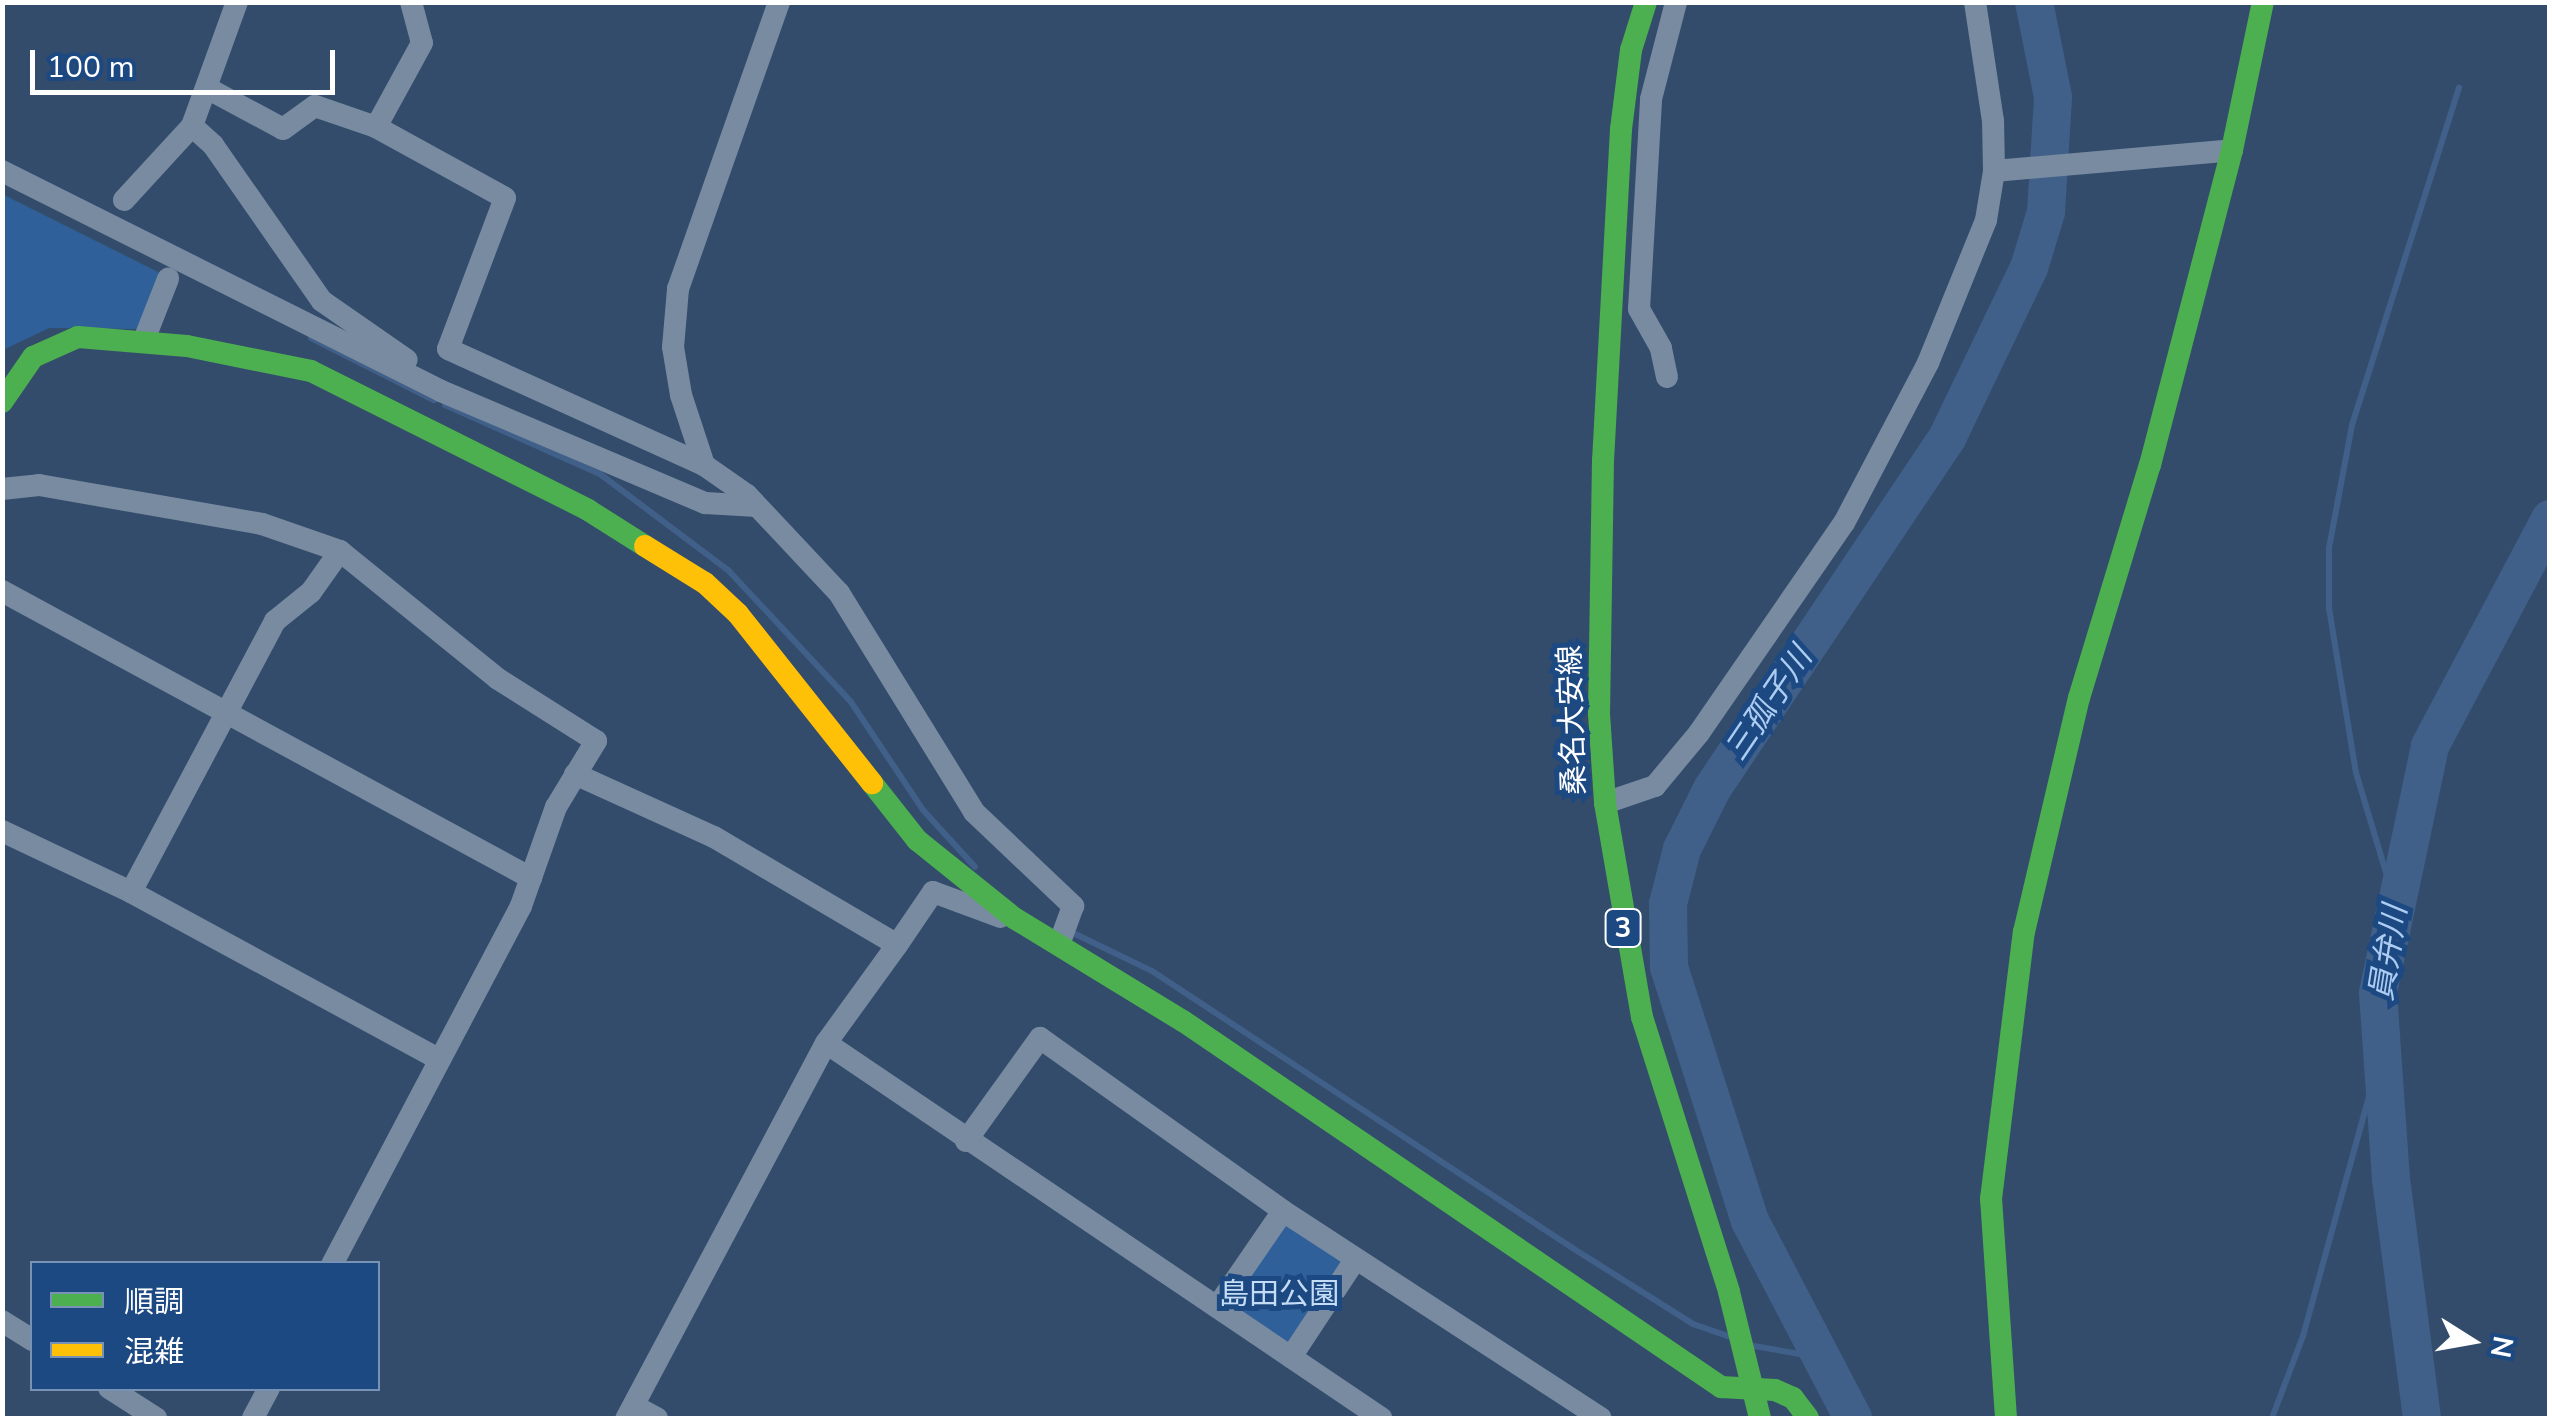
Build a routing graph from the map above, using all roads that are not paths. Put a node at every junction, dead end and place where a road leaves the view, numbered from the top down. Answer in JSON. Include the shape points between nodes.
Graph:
{"nodes":[{"id":1,"x":237,"y":2,"type":"edge"},
{"id":2,"x":411,"y":2,"type":"edge"},
{"id":3,"x":779,"y":2,"type":"edge"},
{"id":4,"x":1646,"y":2,"type":"edge"},
{"id":5,"x":1676,"y":2,"type":"edge"},
{"id":6,"x":1974,"y":2,"type":"edge"},
{"id":7,"x":2262,"y":2,"type":"edge"},
{"id":8,"x":207,"y":88,"type":"junction"},
{"id":9,"x":192,"y":126,"type":"junction"},
{"id":10,"x":376,"y":128,"type":"junction"},
{"id":11,"x":2232,"y":150,"type":"junction"},
{"id":12,"x":2,"y":170,"type":"edge"},
{"id":13,"x":2000,"y":170,"type":"junction"},
{"id":14,"x":124,"y":200,"type":"dead end"},
{"id":15,"x":168,"y":279,"type":"dead end"},
{"id":16,"x":146,"y":332,"type":"junction"},
{"id":17,"x":1667,"y":377,"type":"dead end"},
{"id":18,"x":2,"y":402,"type":"edge"},
{"id":19,"x":508,"y":420,"type":"junction"},
{"id":20,"x":704,"y":465,"type":"junction"},
{"id":21,"x":2,"y":489,"type":"edge"},
{"id":22,"x":758,"y":506,"type":"junction"},
{"id":23,"x":340,"y":551,"type":"junction"},
{"id":24,"x":2,"y":591,"type":"edge"},
{"id":25,"x":228,"y":708,"type":"junction"},
{"id":26,"x":575,"y":774,"type":"junction"},
{"id":27,"x":1605,"y":803,"type":"junction"},
{"id":28,"x":2,"y":831,"type":"edge"},
{"id":29,"x":531,"y":878,"type":"junction"},
{"id":30,"x":131,"y":892,"type":"junction"},
{"id":31,"x":1024,"y":926,"type":"junction"},
{"id":32,"x":1060,"y":944,"type":"junction"},
{"id":33,"x":897,"y":945,"type":"junction"},
{"id":34,"x":832,"y":1048,"type":"dead end"},
{"id":35,"x":437,"y":1058,"type":"junction"},
{"id":36,"x":966,"y":1141,"type":"junction"},
{"id":37,"x":1283,"y":1211,"type":"junction"},
{"id":38,"x":1356,"y":1260,"type":"junction"},
{"id":39,"x":334,"y":1261,"type":"edge"},
{"id":40,"x":1216,"y":1308,"type":"junction"},
{"id":41,"x":2,"y":1321,"type":"edge"},
{"id":42,"x":30,"y":1339,"type":"edge"},
{"id":43,"x":1292,"y":1357,"type":"junction"},
{"id":44,"x":1754,"y":1383,"type":"junction"},
{"id":45,"x":113,"y":1391,"type":"edge"},
{"id":46,"x":266,"y":1391,"type":"edge"},
{"id":47,"x":630,"y":1412,"type":"edge"},
{"id":48,"x":156,"y":1418,"type":"edge"},
{"id":49,"x":253,"y":1418,"type":"edge"},
{"id":50,"x":657,"y":1418,"type":"edge"},
{"id":51,"x":1381,"y":1418,"type":"edge"},
{"id":52,"x":1600,"y":1418,"type":"edge"},
{"id":53,"x":1760,"y":1418,"type":"edge"},
{"id":54,"x":1808,"y":1418,"type":"edge"},
{"id":55,"x":2006,"y":1418,"type":"edge"}],
"edges":[{"from":1,"to":8,"type":"street"},
{"from":2,"to":10,"type":"street","via":[[422,43]]},
{"from":3,"to":20,"type":"street","via":[[678,289],[675,372]]},
{"from":4,"to":27,"type":"street","name":"桑名大安線","number":"3","via":[[1621,128],[1603,460],[1599,714]]},
{"from":5,"to":17,"type":"street","via":[[1651,99],[1638,309],[1661,348]]},
{"from":6,"to":13,"type":"street"},
{"from":7,"to":11,"type":"street"},
{"from":8,"to":9,"type":"street"},
{"from":8,"to":10,"type":"street","via":[[283,129],[315,106]]},
{"from":9,"to":14,"type":"street"},
{"from":9,"to":19,"type":"street","via":[[213,145],[322,300]]},
{"from":10,"to":20,"type":"street","via":[[505,198],[448,349]]},
{"from":11,"to":13,"type":"street"},
{"from":11,"to":55,"type":"street","via":[[2150,465],[2078,698],[2024,932],[1991,1199]]},
{"from":12,"to":19,"type":"street"},
{"from":13,"to":27,"type":"street","via":[[1944,325],[1844,523],[1655,786]]},
{"from":15,"to":16,"type":"street"},
{"from":16,"to":18,"type":"street","via":[[78,337],[32,357]]},
{"from":16,"to":31,"type":"street","via":[[311,370],[645,542],[738,614],[916,840]]},
{"from":19,"to":22,"type":"street","via":[[705,503]]},
{"from":20,"to":22,"type":"street"},
{"from":21,"to":23,"type":"street","via":[[39,485],[262,524]]},
{"from":22,"to":32,"type":"street","via":[[840,593],[974,812],[1073,906]]},
{"from":23,"to":25,"type":"street","via":[[311,592],[275,621]]},
{"from":23,"to":26,"type":"street","via":[[498,679],[596,741]]},
{"from":24,"to":25,"type":"street"},
{"from":25,"to":29,"type":"street"},
{"from":25,"to":30,"type":"street"},
{"from":26,"to":29,"type":"street"},
{"from":26,"to":33,"type":"street","via":[[714,838]]},
{"from":27,"to":44,"type":"street","name":"桑名大安線","number":"3","via":[[1642,1017]]},
{"from":28,"to":30,"type":"street"},
{"from":29,"to":35,"type":"street"},
{"from":30,"to":35,"type":"street"},
{"from":31,"to":32,"type":"street"},
{"from":31,"to":33,"type":"street","via":[[933,892]]},
{"from":32,"to":44,"type":"street","via":[[1721,1388]]},
{"from":33,"to":47,"type":"street","via":[[826,1043]]},
{"from":34,"to":36,"type":"street"},
{"from":35,"to":39,"type":"street"},
{"from":36,"to":37,"type":"street","via":[[1040,1038]]},
{"from":36,"to":40,"type":"street"},
{"from":37,"to":38,"type":"street"},
{"from":37,"to":40,"type":"street"},
{"from":38,"to":43,"type":"street"},
{"from":38,"to":52,"type":"street"},
{"from":40,"to":43,"type":"street"},
{"from":41,"to":42,"type":"street"},
{"from":43,"to":51,"type":"street"},
{"from":44,"to":53,"type":"street","name":"桑名大安線","number":"3"},
{"from":44,"to":54,"type":"street","via":[[1793,1398]]},
{"from":45,"to":48,"type":"street"},
{"from":46,"to":49,"type":"street"},
{"from":47,"to":50,"type":"street"}]}
